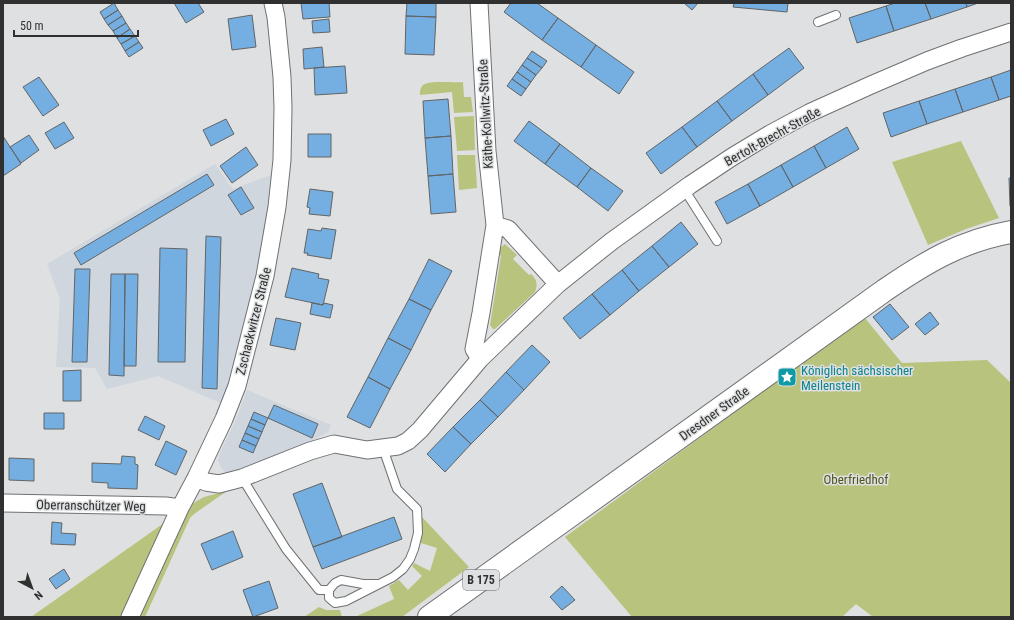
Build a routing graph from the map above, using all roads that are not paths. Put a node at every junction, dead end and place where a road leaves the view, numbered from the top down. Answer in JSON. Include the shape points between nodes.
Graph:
{"nodes":[{"id":1,"x":273,"y":3,"type":"edge"},
{"id":2,"x":479,"y":3,"type":"edge"},
{"id":3,"x":836,"y":15,"type":"dead end"},
{"id":4,"x":818,"y":22,"type":"dead end"},
{"id":5,"x":1011,"y":32,"type":"edge"},
{"id":6,"x":684,"y":189,"type":"junction"},
{"id":7,"x":495,"y":225,"type":"junction"},
{"id":8,"x":1011,"y":232,"type":"edge"},
{"id":9,"x":717,"y":242,"type":"dead end"},
{"id":10,"x":558,"y":284,"type":"junction"},
{"id":11,"x":480,"y":359,"type":"junction"},
{"id":12,"x":386,"y":448,"type":"junction"},
{"id":13,"x":196,"y":478,"type":"junction"},
{"id":14,"x":242,"y":478,"type":"junction"},
{"id":15,"x":3,"y":503,"type":"edge"},
{"id":16,"x":180,"y":508,"type":"junction"},
{"id":17,"x":378,"y":584,"type":"junction"},
{"id":18,"x":329,"y":590,"type":"junction"},
{"id":19,"x":130,"y":617,"type":"edge"},
{"id":20,"x":429,"y":617,"type":"edge"}],
"edges":[{"from":1,"to":13,"type":"street","name":"Zschackwitzer Straße","via":[[280,52],[283,108],[282,160],[277,206],[265,276],[237,386]]},
{"from":2,"to":7,"type":"street","name":"Käthe-Kollwitz-Straße","via":[[487,152]]},
{"from":3,"to":4,"type":"lane"},
{"from":5,"to":6,"type":"street","name":"Bertolt-Brecht-Straße","via":[[927,60],[809,113],[732,157]]},
{"from":6,"to":9,"type":"lane"},
{"from":6,"to":10,"type":"street","name":"Bertolt-Brecht-Straße"},
{"from":7,"to":10,"type":"street","via":[[508,229]]},
{"from":7,"to":11,"type":"street","name":"Käthe-Kollwitz-Straße","via":[[474,349]]},
{"from":8,"to":20,"type":"main road","name":"Dresdner Straße","number":"B 175","via":[[961,246],[909,273]]},
{"from":10,"to":11,"type":"street"},
{"from":11,"to":12,"type":"street","via":[[408,441]]},
{"from":12,"to":14,"type":"street","via":[[367,450],[334,444]]},
{"from":12,"to":17,"type":"lane","via":[[386,457],[397,489],[417,508],[418,533],[410,559],[403,569]]},
{"from":13,"to":14,"type":"street","via":[[220,484]]},
{"from":13,"to":16,"type":"street","name":"Zschackwitzer Straße"},
{"from":14,"to":18,"type":"lane","via":[[286,549],[319,590]]},
{"from":15,"to":16,"type":"street","name":"Oberranschützer Weg"},
{"from":16,"to":19,"type":"street","name":"Zschackwitzer Straße"},
{"from":17,"to":18,"type":"lane","via":[[341,580]]},
{"from":17,"to":18,"type":"lane","via":[[346,601],[335,602],[329,598]]}]}
